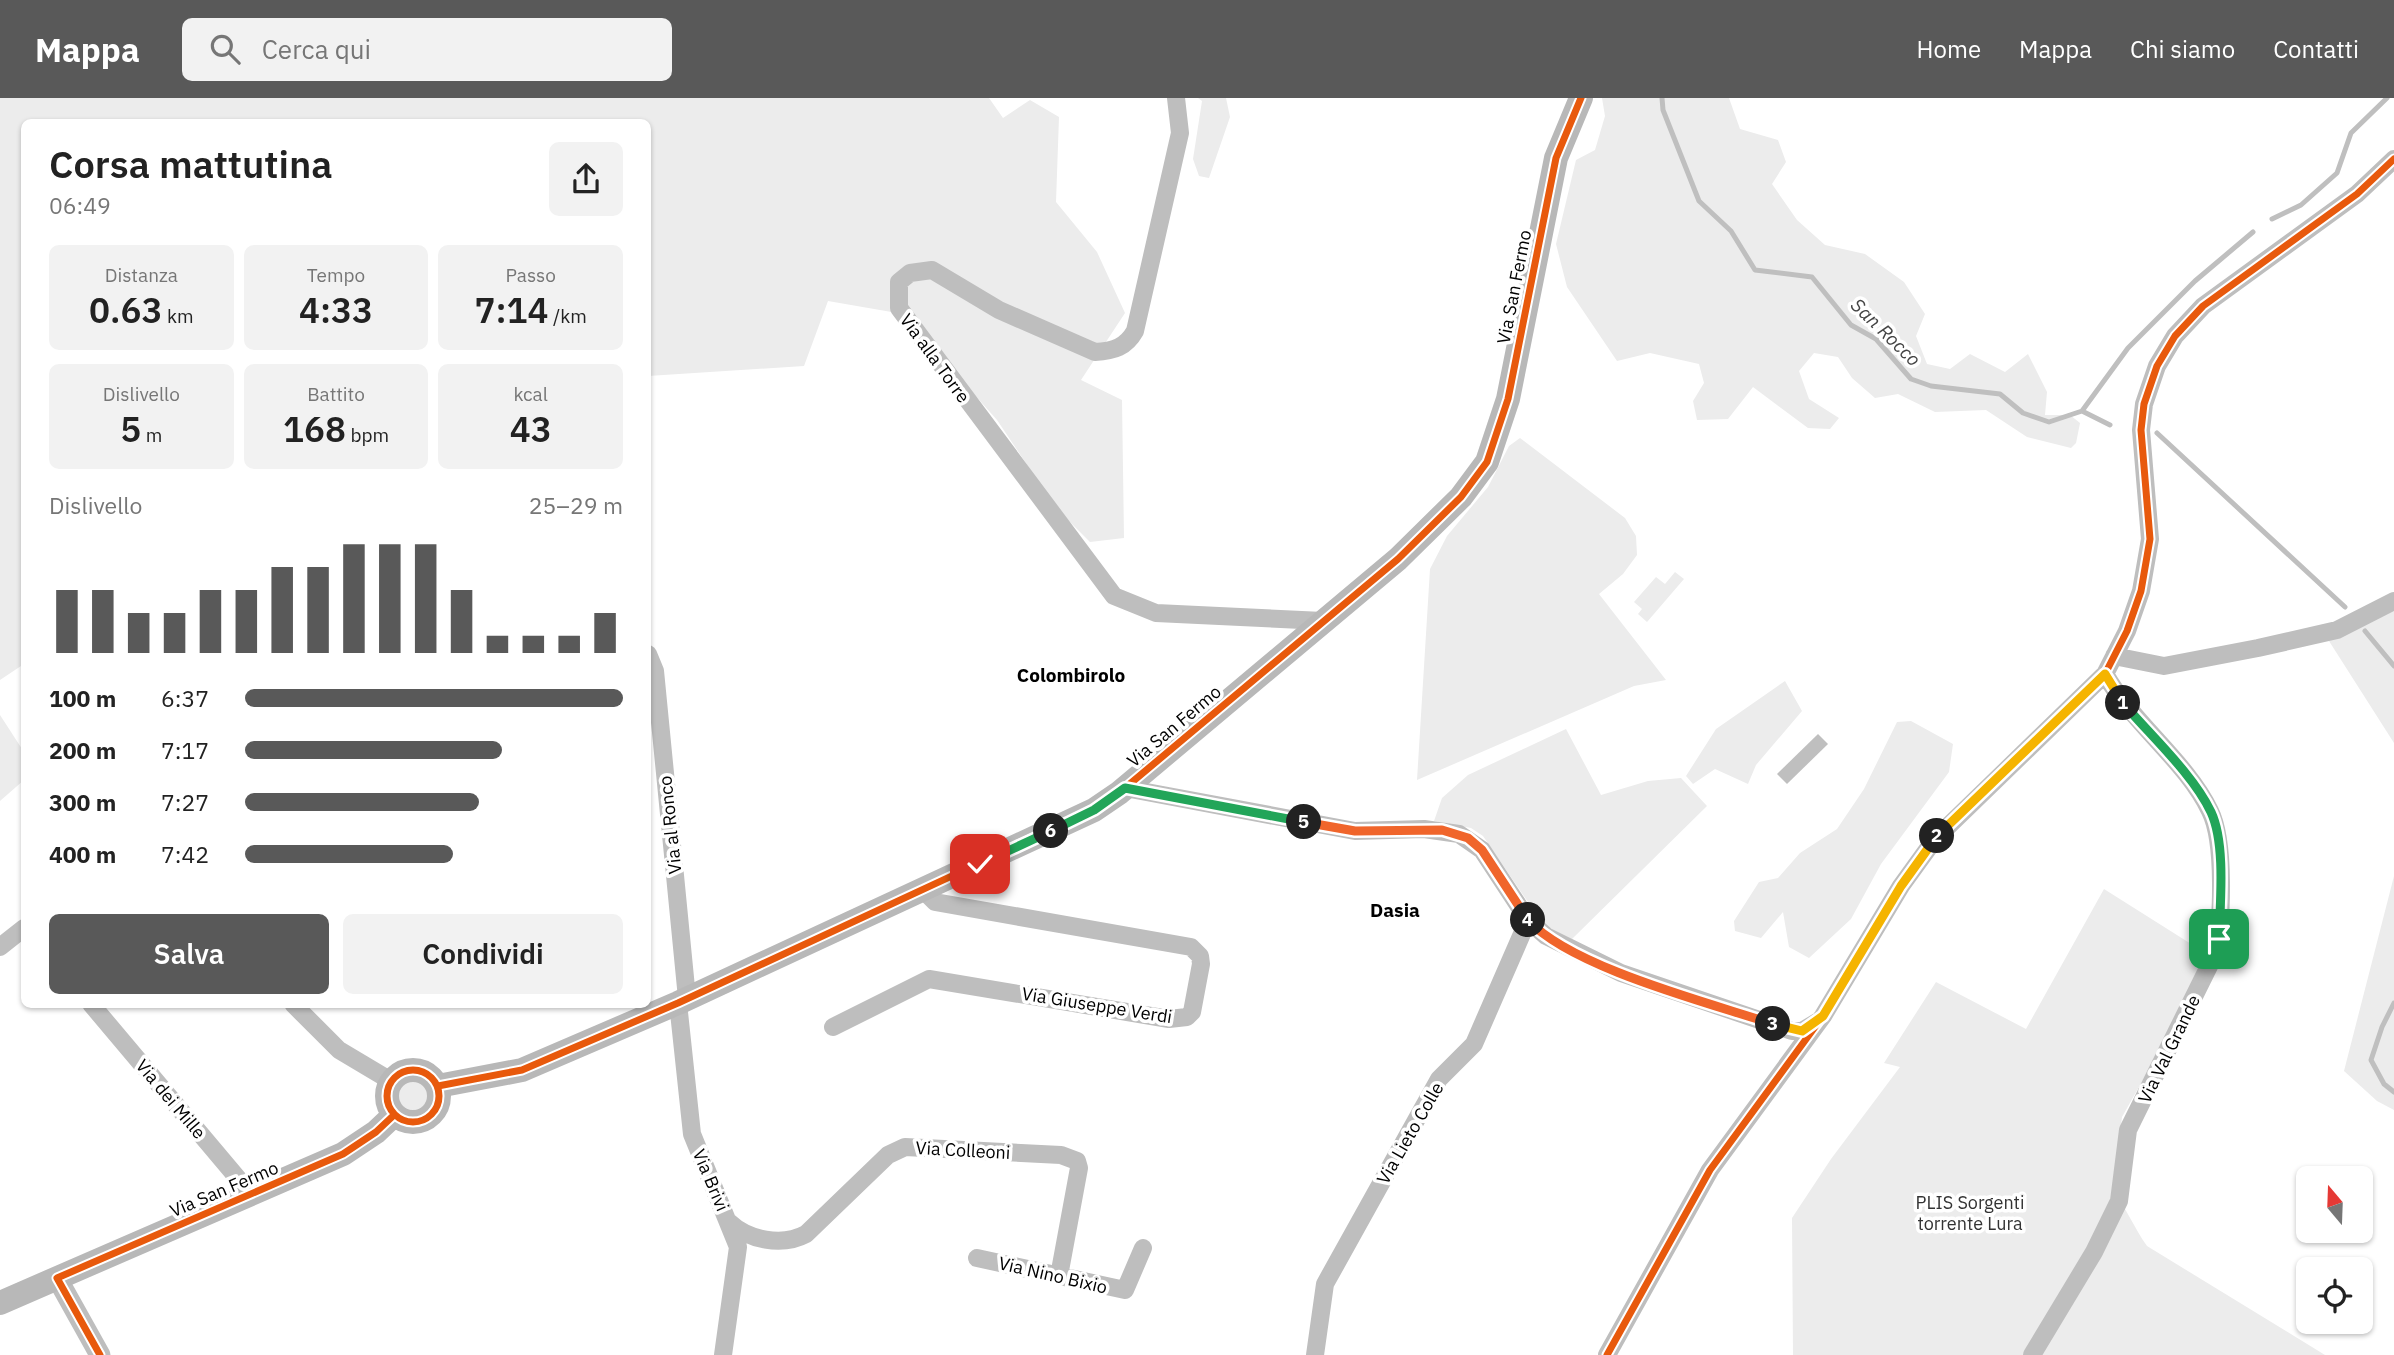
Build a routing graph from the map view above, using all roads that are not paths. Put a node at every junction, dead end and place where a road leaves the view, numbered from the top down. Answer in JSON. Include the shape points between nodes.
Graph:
{"nodes":[{"id":1,"x":1176,"y":98,"type":"edge"},
{"id":2,"x":1581,"y":98,"type":"edge"},
{"id":3,"x":2390,"y":171,"type":"edge"},
{"id":4,"x":2394,"y":601,"type":"edge"},
{"id":5,"x":1323,"y":621,"type":"junction"},
{"id":6,"x":2114,"y":656,"type":"junction"},
{"id":7,"x":651,"y":661,"type":"edge"},
{"id":8,"x":2105,"y":674,"type":"junction"},
{"id":9,"x":1125,"y":788,"type":"junction"},
{"id":10,"x":923,"y":890,"type":"junction"},
{"id":11,"x":1528,"y":920,"type":"junction"},
{"id":12,"x":21,"y":930,"type":"edge"},
{"id":13,"x":0,"y":947,"type":"edge"},
{"id":14,"x":682,"y":1000,"type":"junction"},
{"id":15,"x":94,"y":1008,"type":"edge"},
{"id":16,"x":297,"y":1008,"type":"edge"},
{"id":17,"x":1817,"y":1022,"type":"junction"},
{"id":18,"x":833,"y":1027,"type":"dead end"},
{"id":19,"x":391,"y":1081,"type":"junction"},
{"id":20,"x":438,"y":1086,"type":"junction"},
{"id":21,"x":394,"y":1115,"type":"junction"},
{"id":22,"x":251,"y":1195,"type":"junction"},
{"id":23,"x":729,"y":1222,"type":"junction"},
{"id":24,"x":1143,"y":1248,"type":"dead end"},
{"id":25,"x":977,"y":1258,"type":"dead end"},
{"id":26,"x":1059,"y":1276,"type":"junction"},
{"id":27,"x":57,"y":1278,"type":"junction"},
{"id":28,"x":0,"y":1303,"type":"edge"},
{"id":29,"x":100,"y":1355,"type":"edge"},
{"id":30,"x":723,"y":1355,"type":"edge"},
{"id":31,"x":1315,"y":1355,"type":"edge"},
{"id":32,"x":1607,"y":1355,"type":"edge"},
{"id":33,"x":2032,"y":1355,"type":"edge"}],
"edges":[{"from":1,"to":5,"type":"street","name":"Via alla Torre","via":[[1180,133],[1135,331],[1128,343],[1096,352],[999,310],[932,270],[911,273],[899,282],[899,308],[1114,596],[1156,613]]},
{"from":2,"to":5,"type":"main road","name":"Via San Fermo","via":[[1556,158],[1508,398],[1487,462],[1461,497],[1398,559]]},
{"from":3,"to":6,"type":"street","via":[[2203,306],[2175,336],[2157,366],[2141,430],[2150,539],[2141,591]]},
{"from":4,"to":6,"type":"street","via":[[2337,630],[2165,666]]},
{"from":5,"to":9,"type":"main road","name":"Via San Fermo"},
{"from":6,"to":8,"type":"street"},
{"from":7,"to":14,"type":"street","name":"Via al Ronco"},
{"from":8,"to":17,"type":"street","via":[[1935,839]]},
{"from":8,"to":33,"type":"street","name":"Via Val Grande","via":[[2119,698],[2211,812],[2221,895],[2219,939],[2128,1130],[2119,1201]]},
{"from":9,"to":10,"type":"main road","name":"Via San Fermo","via":[[1083,816]]},
{"from":9,"to":11,"type":"street","via":[[1355,831],[1424,829],[1459,834],[1482,850]]},
{"from":10,"to":14,"type":"main road","name":"Via San Fermo"},
{"from":10,"to":18,"type":"street","name":"Via Giuseppe Verdi","via":[[935,902],[1191,947],[1200,956],[1192,1012],[1169,1019],[929,979]]},
{"from":11,"to":17,"type":"street","via":[[1546,936],[1620,973],[1792,1031]]},
{"from":11,"to":31,"type":"street","name":"Via Lieto Colle","via":[[1474,1044],[1439,1080],[1325,1284]]},
{"from":12,"to":13,"type":"street"},
{"from":14,"to":20,"type":"main road","name":"Via San Fermo","via":[[522,1070]]},
{"from":14,"to":23,"type":"street","name":"Via Brivi","via":[[692,1135]]},
{"from":15,"to":22,"type":"street","name":"Via dei Mille"},
{"from":16,"to":19,"type":"street","via":[[339,1050]]},
{"from":17,"to":32,"type":"street","via":[[1710,1170]]},
{"from":19,"to":20,"type":"main road","via":[[412,1069],[428,1073]]},
{"from":19,"to":21,"type":"main road","via":[[386,1095]]},
{"from":20,"to":21,"type":"main road","via":[[436,1109],[424,1120],[408,1122]]},
{"from":21,"to":22,"type":"main road","name":"Via San Fermo","via":[[343,1154]]},
{"from":22,"to":27,"type":"main road","name":"Via San Fermo"},
{"from":23,"to":26,"type":"street","name":"Via Colleoni","via":[[737,1230],[770,1240],[796,1239],[888,1156],[905,1147],[1061,1154],[1077,1161],[1079,1168]]},
{"from":23,"to":30,"type":"street","name":"Via Brivi","via":[[738,1258]]},
{"from":24,"to":26,"type":"street","name":"Via Nino Bixio","via":[[1125,1290]]},
{"from":25,"to":26,"type":"street","name":"Via Nino Bixio"},
{"from":27,"to":28,"type":"main road","name":"Via San Fermo"},
{"from":27,"to":29,"type":"street"}]}
